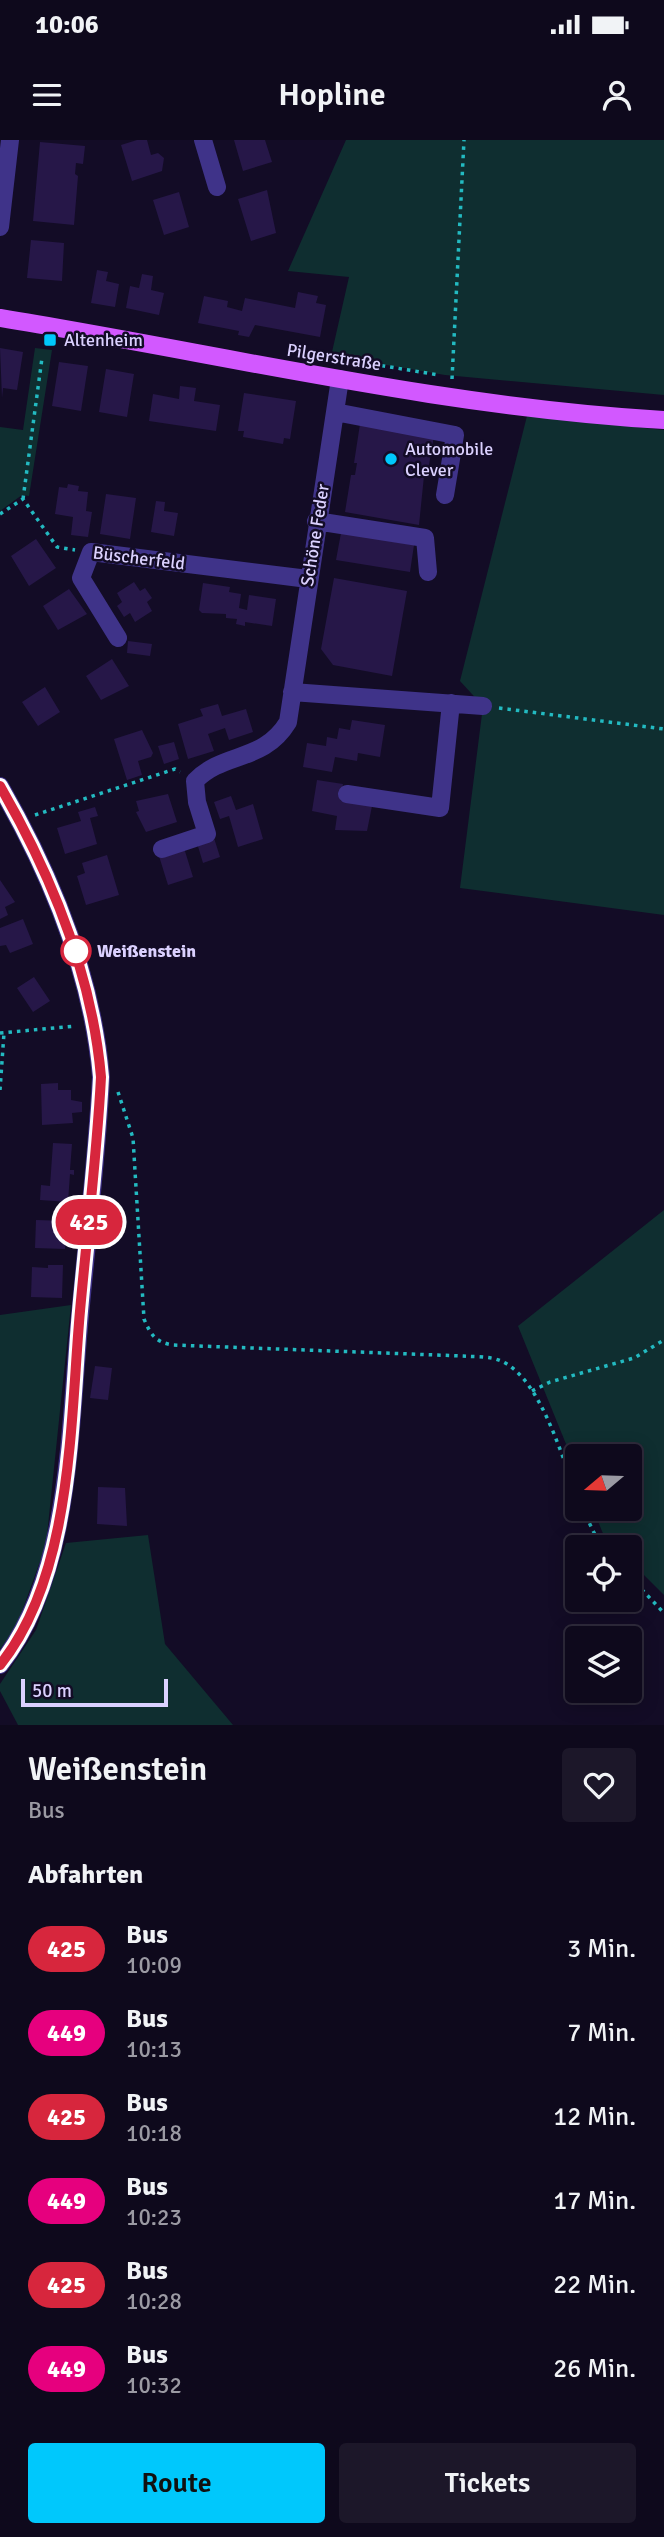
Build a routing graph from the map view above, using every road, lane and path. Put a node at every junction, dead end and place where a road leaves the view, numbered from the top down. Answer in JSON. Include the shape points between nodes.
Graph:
{"nodes":[{"id":1,"x":10,"y":140,"type":"edge"},
{"id":2,"x":203,"y":140,"type":"edge"},
{"id":3,"x":464,"y":140,"type":"edge"},
{"id":4,"x":218,"y":187,"type":"dead end"},
{"id":5,"x":0,"y":227,"type":"edge"},
{"id":6,"x":0,"y":318,"type":"edge"},
{"id":7,"x":42,"y":358,"type":"dead end"},
{"id":8,"x":341,"y":379,"type":"junction"},
{"id":9,"x":464,"y":379,"type":"dead end"},
{"id":10,"x":335,"y":412,"type":"junction"},
{"id":11,"x":664,"y":420,"type":"edge"},
{"id":12,"x":445,"y":495,"type":"dead end"},
{"id":13,"x":23,"y":499,"type":"junction"},
{"id":14,"x":0,"y":514,"type":"edge"},
{"id":15,"x":316,"y":521,"type":"junction"},
{"id":16,"x":91,"y":552,"type":"junction"},
{"id":17,"x":428,"y":572,"type":"dead end"},
{"id":18,"x":308,"y":579,"type":"junction"},
{"id":19,"x":118,"y":638,"type":"dead end"},
{"id":20,"x":292,"y":692,"type":"junction"},
{"id":21,"x":451,"y":703,"type":"junction"},
{"id":22,"x":483,"y":706,"type":"joint"},
{"id":23,"x":664,"y":729,"type":"edge"},
{"id":24,"x":195,"y":781,"type":"junction"},
{"id":25,"x":0,"y":786,"type":"edge"},
{"id":26,"x":347,"y":794,"type":"dead end"},
{"id":27,"x":54,"y":809,"type":"dead end"},
{"id":28,"x":162,"y":849,"type":"dead end"},
{"id":29,"x":95,"y":1024,"type":"junction"},
{"id":30,"x":2,"y":1033,"type":"edge"},
{"id":31,"x":101,"y":1077,"type":"junction"},
{"id":32,"x":0,"y":1090,"type":"edge"},
{"id":33,"x":664,"y":1340,"type":"edge"},
{"id":34,"x":532,"y":1391,"type":"junction"},
{"id":35,"x":565,"y":1467,"type":"edge"},
{"id":36,"x":642,"y":1590,"type":"edge"},
{"id":37,"x":664,"y":1613,"type":"edge"},
{"id":38,"x":0,"y":1665,"type":"edge"}],
"edges":[{"from":1,"to":5,"type":"street"},
{"from":2,"to":4,"type":"street"},
{"from":3,"to":9,"type":"path","via":[[452,377]]},
{"from":6,"to":8,"type":"main road","name":"Pilgerstraße"},
{"from":7,"to":13,"type":"path"},
{"from":8,"to":10,"type":"street","name":"Schöne Feder"},
{"from":8,"to":11,"type":"main road","name":"Pilgerstraße","via":[[531,407]]},
{"from":10,"to":12,"type":"street","via":[[455,435]]},
{"from":10,"to":15,"type":"street","name":"Schöne Feder"},
{"from":13,"to":14,"type":"path"},
{"from":13,"to":16,"type":"path","name":"Büscherfeld","via":[[57,547]]},
{"from":15,"to":17,"type":"street","via":[[425,538]]},
{"from":15,"to":18,"type":"street","name":"Schöne Feder"},
{"from":16,"to":18,"type":"street","name":"Büscherfeld"},
{"from":16,"to":19,"type":"street","via":[[81,578]]},
{"from":18,"to":20,"type":"street","name":"Schöne Feder"},
{"from":20,"to":21,"type":"street"},
{"from":20,"to":24,"type":"street","name":"Schöne Feder","via":[[288,722],[278,738],[250,755],[206,769]]},
{"from":21,"to":22,"type":"street"},
{"from":21,"to":26,"type":"street","via":[[440,808]]},
{"from":22,"to":23,"type":"path"},
{"from":24,"to":27,"type":"path","via":[[175,769]]},
{"from":24,"to":28,"type":"street","via":[[206,834]]},
{"from":25,"to":29,"type":"street","via":[[50,883],[73,943]]},
{"from":29,"to":30,"type":"path"},
{"from":29,"to":31,"type":"street"},
{"from":30,"to":32,"type":"path"},
{"from":31,"to":34,"type":"path","via":[[120,1095],[133,1138],[144,1319],[160,1343],[485,1357],[521,1374]]},
{"from":31,"to":38,"type":"street","via":[[61,1499],[43,1583],[26,1625]]},
{"from":33,"to":34,"type":"path","via":[[634,1358]]},
{"from":34,"to":35,"type":"path"},
{"from":36,"to":37,"type":"path"}]}
